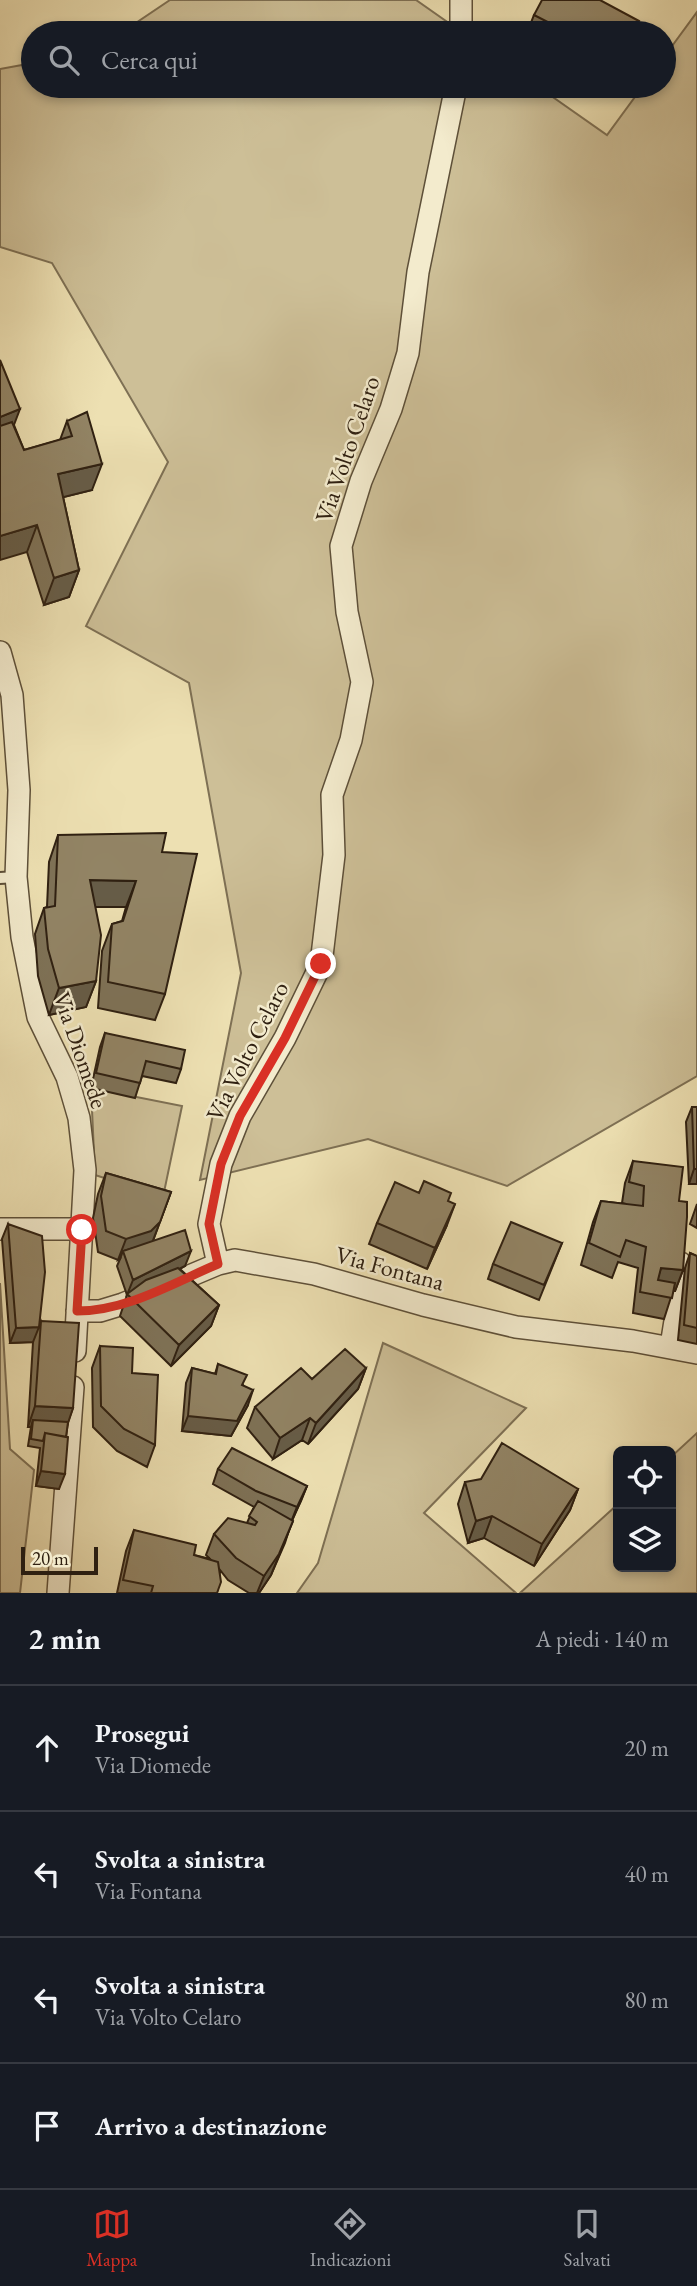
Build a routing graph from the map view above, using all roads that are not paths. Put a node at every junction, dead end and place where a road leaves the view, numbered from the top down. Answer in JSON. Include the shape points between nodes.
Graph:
{"nodes":[{"id":1,"x":461,"y":0,"type":"edge"},
{"id":2,"x":461,"y":21,"type":"edge"},
{"id":3,"x":454,"y":98,"type":"edge"},
{"id":4,"x":0,"y":652,"type":"edge"},
{"id":5,"x":8,"y":877,"type":"edge"},
{"id":6,"x":0,"y":1229,"type":"edge"},
{"id":7,"x":82,"y":1230,"type":"junction"},
{"id":8,"x":684,"y":1245,"type":"edge"},
{"id":9,"x":218,"y":1264,"type":"junction"},
{"id":10,"x":77,"y":1311,"type":"junction"},
{"id":11,"x":668,"y":1349,"type":"junction"},
{"id":12,"x":697,"y":1353,"type":"edge"},
{"id":13,"x":58,"y":1593,"type":"edge"}],
"edges":[{"from":1,"to":2,"type":"street"},
{"from":3,"to":9,"type":"street","name":"Via Volto Celaro","via":[[418,272],[408,353],[341,546],[347,612],[362,681],[351,740],[332,795],[334,855],[321,964],[240,1116],[221,1164],[209,1224]]},
{"from":4,"to":5,"type":"street","name":"Via Diomede","via":[[12,695],[19,790]]},
{"from":5,"to":7,"type":"street","name":"Via Diomede","via":[[38,1017],[67,1077],[79,1118],[85,1170]]},
{"from":6,"to":7,"type":"street"},
{"from":7,"to":10,"type":"street","name":"Via Diomede"},
{"from":8,"to":11,"type":"street"},
{"from":9,"to":10,"type":"street","name":"Via Fontana","via":[[123,1304]]},
{"from":9,"to":11,"type":"street","name":"Via Fontana","via":[[235,1260],[314,1274],[516,1327]]},
{"from":10,"to":13,"type":"street","name":"Via Diomede"},
{"from":11,"to":12,"type":"street","name":"Via Fontana"}]}
